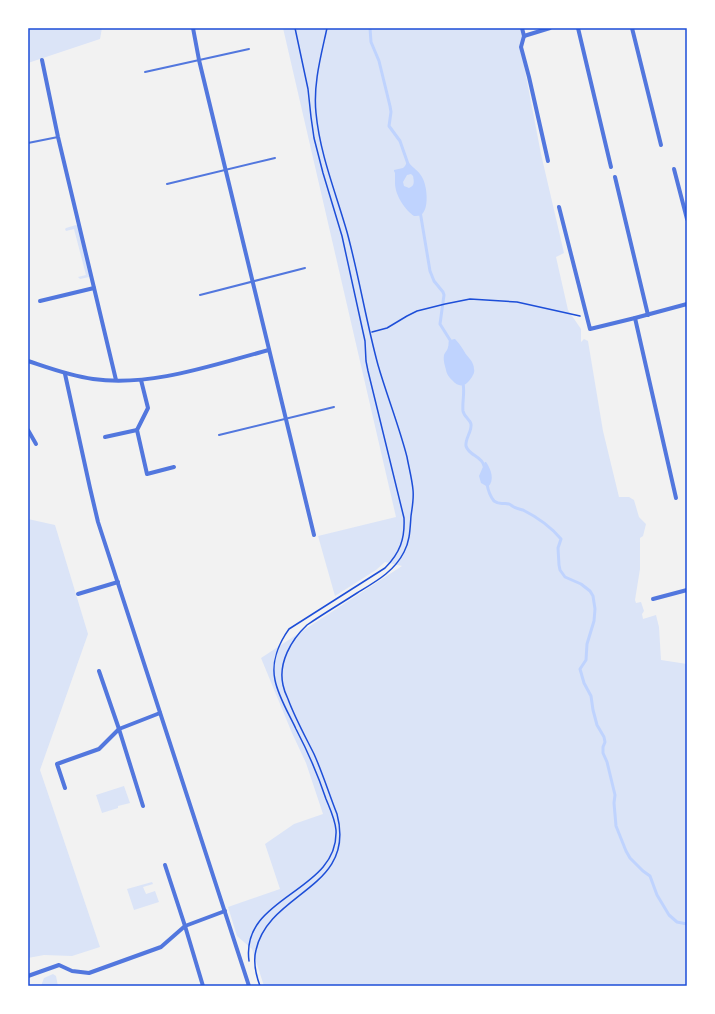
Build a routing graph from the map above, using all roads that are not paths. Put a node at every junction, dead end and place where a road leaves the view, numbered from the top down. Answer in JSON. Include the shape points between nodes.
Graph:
{"nodes":[{"id":1,"x":193,"y":28,"type":"edge"},
{"id":2,"x":522,"y":28,"type":"edge"},
{"id":3,"x":550,"y":28,"type":"edge"},
{"id":4,"x":578,"y":28,"type":"edge"},
{"id":5,"x":632,"y":28,"type":"edge"},
{"id":6,"x":524,"y":36,"type":"junction"},
{"id":7,"x":249,"y":49,"type":"dead end"},
{"id":8,"x":42,"y":60,"type":"dead end"},
{"id":9,"x":199,"y":60,"type":"junction"},
{"id":10,"x":145,"y":72,"type":"dead end"},
{"id":11,"x":58,"y":137,"type":"junction"},
{"id":12,"x":28,"y":144,"type":"edge"},
{"id":13,"x":661,"y":145,"type":"dead end"},
{"id":14,"x":275,"y":158,"type":"dead end"},
{"id":15,"x":548,"y":161,"type":"dead end"},
{"id":16,"x":612,"y":167,"type":"dead end"},
{"id":17,"x":674,"y":169,"type":"dead end"},
{"id":18,"x":226,"y":170,"type":"junction"},
{"id":19,"x":614,"y":177,"type":"dead end"},
{"id":20,"x":167,"y":184,"type":"dead end"},
{"id":21,"x":559,"y":207,"type":"dead end"},
{"id":22,"x":687,"y":218,"type":"edge"},
{"id":23,"x":305,"y":268,"type":"dead end"},
{"id":24,"x":253,"y":281,"type":"junction"},
{"id":25,"x":94,"y":288,"type":"junction"},
{"id":26,"x":200,"y":295,"type":"dead end"},
{"id":27,"x":40,"y":301,"type":"dead end"},
{"id":28,"x":687,"y":304,"type":"edge"},
{"id":29,"x":648,"y":315,"type":"junction"},
{"id":30,"x":635,"y":318,"type":"junction"},
{"id":31,"x":269,"y":350,"type":"junction"},
{"id":32,"x":28,"y":361,"type":"edge"},
{"id":33,"x":66,"y":374,"type":"junction"},
{"id":34,"x":116,"y":380,"type":"junction"},
{"id":35,"x":142,"y":380,"type":"junction"},
{"id":36,"x":334,"y":407,"type":"dead end"},
{"id":37,"x":286,"y":418,"type":"junction"},
{"id":38,"x":28,"y":430,"type":"edge"},
{"id":39,"x":137,"y":430,"type":"junction"},
{"id":40,"x":219,"y":435,"type":"dead end"},
{"id":41,"x":105,"y":438,"type":"dead end"},
{"id":42,"x":36,"y":444,"type":"dead end"},
{"id":43,"x":174,"y":466,"type":"dead end"},
{"id":44,"x":676,"y":498,"type":"dead end"},
{"id":45,"x":314,"y":535,"type":"dead end"},
{"id":46,"x":118,"y":582,"type":"junction"},
{"id":47,"x":687,"y":590,"type":"edge"},
{"id":48,"x":78,"y":594,"type":"dead end"},
{"id":49,"x":653,"y":599,"type":"dead end"},
{"id":50,"x":99,"y":671,"type":"dead end"},
{"id":51,"x":160,"y":713,"type":"junction"},
{"id":52,"x":119,"y":729,"type":"junction"},
{"id":53,"x":66,"y":788,"type":"dead end"},
{"id":54,"x":143,"y":806,"type":"dead end"},
{"id":55,"x":165,"y":865,"type":"dead end"},
{"id":56,"x":224,"y":911,"type":"junction"},
{"id":57,"x":185,"y":926,"type":"junction"},
{"id":58,"x":28,"y":976,"type":"edge"},
{"id":59,"x":203,"y":986,"type":"edge"},
{"id":60,"x":249,"y":986,"type":"edge"}],
"edges":[{"from":1,"to":9,"type":"street"},
{"from":2,"to":6,"type":"street"},
{"from":3,"to":6,"type":"street"},
{"from":4,"to":16,"type":"street"},
{"from":5,"to":13,"type":"street"},
{"from":6,"to":15,"type":"street","via":[[521,47]]},
{"from":7,"to":9,"type":"lane"},
{"from":8,"to":11,"type":"street"},
{"from":9,"to":10,"type":"lane"},
{"from":9,"to":18,"type":"street"},
{"from":11,"to":12,"type":"lane"},
{"from":11,"to":25,"type":"street"},
{"from":14,"to":18,"type":"lane"},
{"from":17,"to":22,"type":"street"},
{"from":18,"to":20,"type":"lane"},
{"from":18,"to":24,"type":"street"},
{"from":19,"to":29,"type":"street"},
{"from":21,"to":30,"type":"street","via":[[590,329]]},
{"from":23,"to":24,"type":"lane"},
{"from":24,"to":26,"type":"lane"},
{"from":24,"to":31,"type":"street"},
{"from":25,"to":27,"type":"street"},
{"from":25,"to":34,"type":"street"},
{"from":28,"to":29,"type":"street"},
{"from":29,"to":30,"type":"street"},
{"from":30,"to":44,"type":"street"},
{"from":31,"to":35,"type":"street","via":[[184,373]]},
{"from":31,"to":37,"type":"street"},
{"from":32,"to":33,"type":"street"},
{"from":33,"to":34,"type":"street"},
{"from":33,"to":46,"type":"street","via":[[96,513]]},
{"from":34,"to":35,"type":"street"},
{"from":35,"to":39,"type":"street","via":[[148,408]]},
{"from":36,"to":37,"type":"lane"},
{"from":37,"to":40,"type":"lane"},
{"from":37,"to":45,"type":"street"},
{"from":38,"to":42,"type":"street"},
{"from":39,"to":41,"type":"street"},
{"from":39,"to":43,"type":"street","via":[[147,474]]},
{"from":46,"to":48,"type":"street"},
{"from":46,"to":51,"type":"street"},
{"from":47,"to":49,"type":"street"},
{"from":50,"to":52,"type":"street"},
{"from":51,"to":52,"type":"street"},
{"from":51,"to":56,"type":"street"},
{"from":52,"to":53,"type":"street","via":[[99,749],[57,764]]},
{"from":52,"to":54,"type":"street"},
{"from":55,"to":57,"type":"street"},
{"from":56,"to":57,"type":"street"},
{"from":56,"to":60,"type":"street"},
{"from":57,"to":58,"type":"street","via":[[161,948],[105,967],[85,972],[72,971],[59,965]]},
{"from":57,"to":59,"type":"street"}]}
